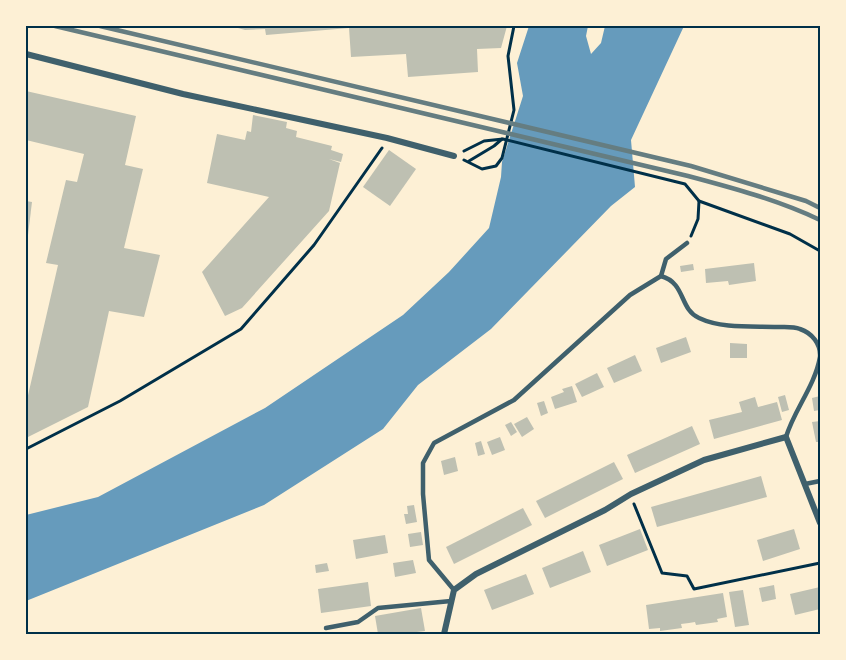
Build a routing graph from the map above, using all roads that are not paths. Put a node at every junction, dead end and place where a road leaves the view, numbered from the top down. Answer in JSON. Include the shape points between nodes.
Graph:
{"nodes":[{"id":1,"x":26,"y":54,"type":"edge"},
{"id":2,"x":454,"y":156,"type":"road end"},
{"id":3,"x":687,"y":243,"type":"road end"},
{"id":4,"x":661,"y":276,"type":"junction"},
{"id":5,"x":786,"y":437,"type":"junction"},
{"id":6,"x":820,"y":481,"type":"edge"},
{"id":7,"x":805,"y":484,"type":"junction"},
{"id":8,"x":820,"y":522,"type":"edge"},
{"id":9,"x":454,"y":590,"type":"junction"},
{"id":10,"x":451,"y":601,"type":"junction"},
{"id":11,"x":326,"y":628,"type":"dead end"},
{"id":12,"x":444,"y":634,"type":"edge"}],
"edges":[{"from":1,"to":2,"type":"street"},
{"from":3,"to":4,"type":"lane","via":[[666,259]]},
{"from":4,"to":5,"type":"lane","via":[[674,282],[689,310],[699,318],[730,325],[800,329],[816,341],[820,355],[817,366]]},
{"from":4,"to":9,"type":"lane","via":[[630,295],[514,400],[434,443],[423,463],[429,560]]},
{"from":5,"to":7,"type":"street"},
{"from":5,"to":9,"type":"street","via":[[704,460],[484,569]]},
{"from":6,"to":7,"type":"lane"},
{"from":7,"to":8,"type":"street"},
{"from":9,"to":10,"type":"street"},
{"from":10,"to":11,"type":"lane","via":[[378,608],[358,622]]},
{"from":10,"to":12,"type":"street"}]}
